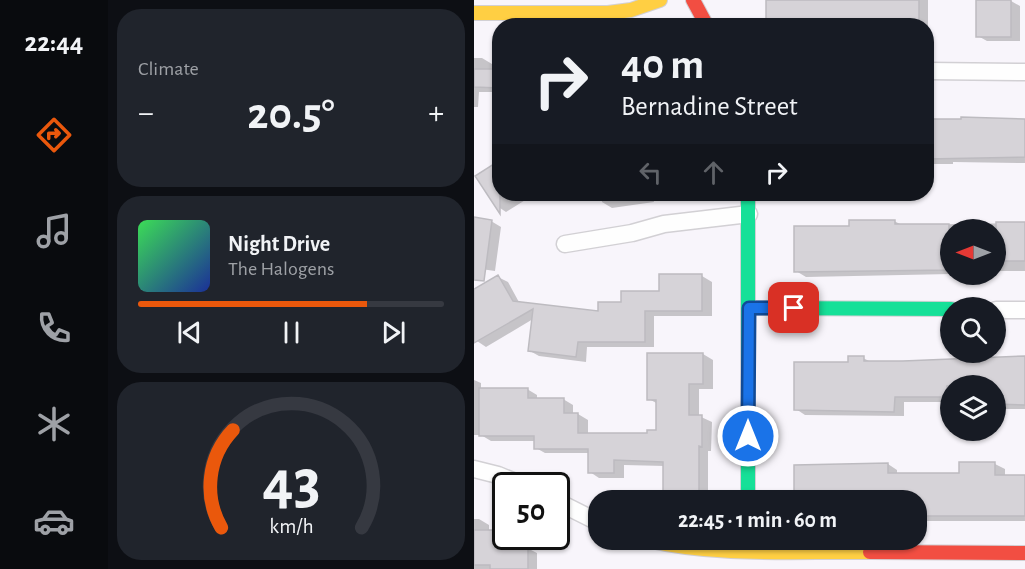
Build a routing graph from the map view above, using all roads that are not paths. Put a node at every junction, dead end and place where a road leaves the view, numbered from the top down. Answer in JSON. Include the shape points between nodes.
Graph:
{"nodes":[{"id":1,"x":660,"y":0,"type":"edge"},
{"id":2,"x":693,"y":0,"type":"edge"},
{"id":3,"x":474,"y":13,"type":"edge"},
{"id":4,"x":703,"y":18,"type":"edge"},
{"id":5,"x":934,"y":71,"type":"edge"},
{"id":6,"x":1025,"y":72,"type":"edge"},
{"id":7,"x":748,"y":201,"type":"edge"},
{"id":8,"x":749,"y":214,"type":"junction"},
{"id":9,"x":565,"y":244,"type":"dead end"},
{"id":10,"x":749,"y":308,"type":"junction"},
{"id":11,"x":940,"y":309,"type":"edge"},
{"id":12,"x":1006,"y":310,"type":"edge"},
{"id":13,"x":1025,"y":310,"type":"edge"},
{"id":14,"x":474,"y":469,"type":"edge"},
{"id":15,"x":492,"y":474,"type":"edge"},
{"id":16,"x":748,"y":490,"type":"edge"},
{"id":17,"x":570,"y":508,"type":"edge"},
{"id":18,"x":588,"y":517,"type":"edge"},
{"id":19,"x":708,"y":550,"type":"edge"},
{"id":20,"x":725,"y":550,"type":"edge"},
{"id":21,"x":748,"y":550,"type":"edge"},
{"id":22,"x":906,"y":550,"type":"edge"},
{"id":23,"x":1025,"y":553,"type":"edge"},
{"id":24,"x":748,"y":569,"type":"edge"}],
"edges":[{"from":1,"to":3,"type":"street","via":[[608,13]]},
{"from":2,"to":4,"type":"street"},
{"from":5,"to":6,"type":"street"},
{"from":7,"to":8,"type":"street"},
{"from":8,"to":9,"type":"street","via":[[664,224]]},
{"from":8,"to":10,"type":"street"},
{"from":10,"to":11,"type":"street"},
{"from":10,"to":16,"type":"street"},
{"from":12,"to":13,"type":"street"},
{"from":14,"to":15,"type":"street"},
{"from":17,"to":18,"type":"street"},
{"from":19,"to":20,"type":"street"},
{"from":21,"to":24,"type":"street"},
{"from":22,"to":23,"type":"street"}]}
